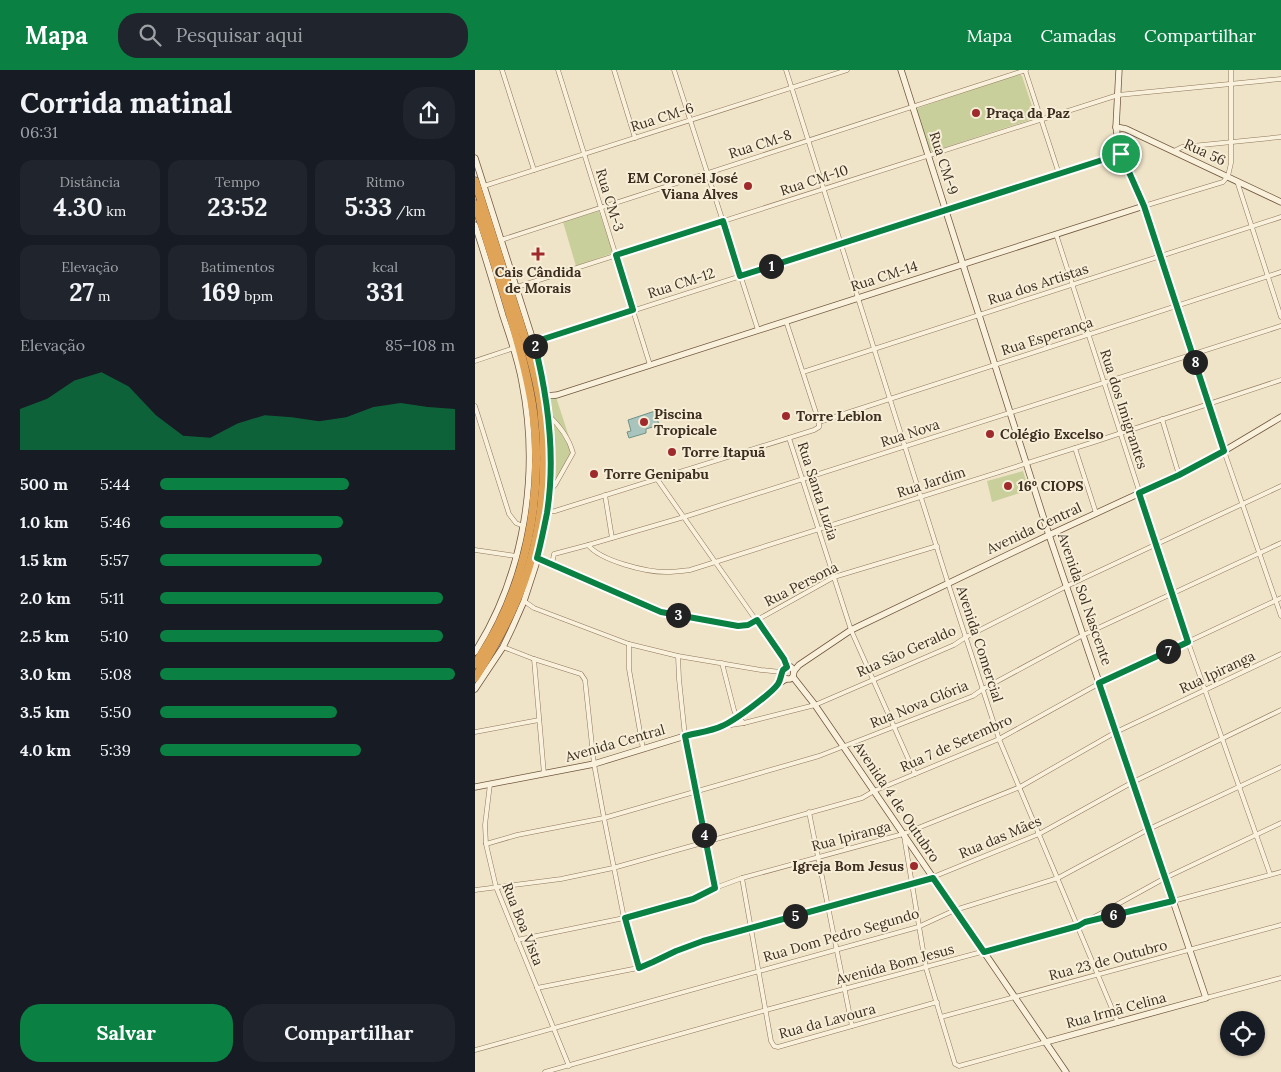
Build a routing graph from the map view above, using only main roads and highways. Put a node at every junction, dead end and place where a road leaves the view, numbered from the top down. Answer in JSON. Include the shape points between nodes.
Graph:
{"nodes":[{"id":1,"x":475,"y":181,"type":"edge"},
{"id":2,"x":475,"y":204,"type":"edge"},
{"id":3,"x":523,"y":345,"type":"junction"},
{"id":4,"x":526,"y":408,"type":"road end"},
{"id":5,"x":534,"y":429,"type":"junction"},
{"id":6,"x":535,"y":442,"type":"junction"},
{"id":7,"x":529,"y":458,"type":"road end"},
{"id":8,"x":512,"y":572,"type":"road end"},
{"id":9,"x":512,"y":592,"type":"junction"},
{"id":10,"x":501,"y":603,"type":"road end"},
{"id":11,"x":475,"y":664,"type":"edge"},
{"id":12,"x":475,"y":678,"type":"edge"}],
"edges":[{"from":1,"to":3,"type":"highway"},
{"from":2,"to":3,"type":"highway"},
{"from":3,"to":5,"type":"highway"},
{"from":3,"to":12,"type":"highway","via":[[541,406],[544,461],[538,523],[532,555],[516,603]]},
{"from":4,"to":5,"type":"highway"},
{"from":5,"to":6,"type":"highway"},
{"from":6,"to":7,"type":"highway"},
{"from":6,"to":9,"type":"highway","via":[[535,485],[530,526]]},
{"from":8,"to":9,"type":"highway"},
{"from":9,"to":10,"type":"highway"},
{"from":9,"to":11,"type":"highway"}]}
